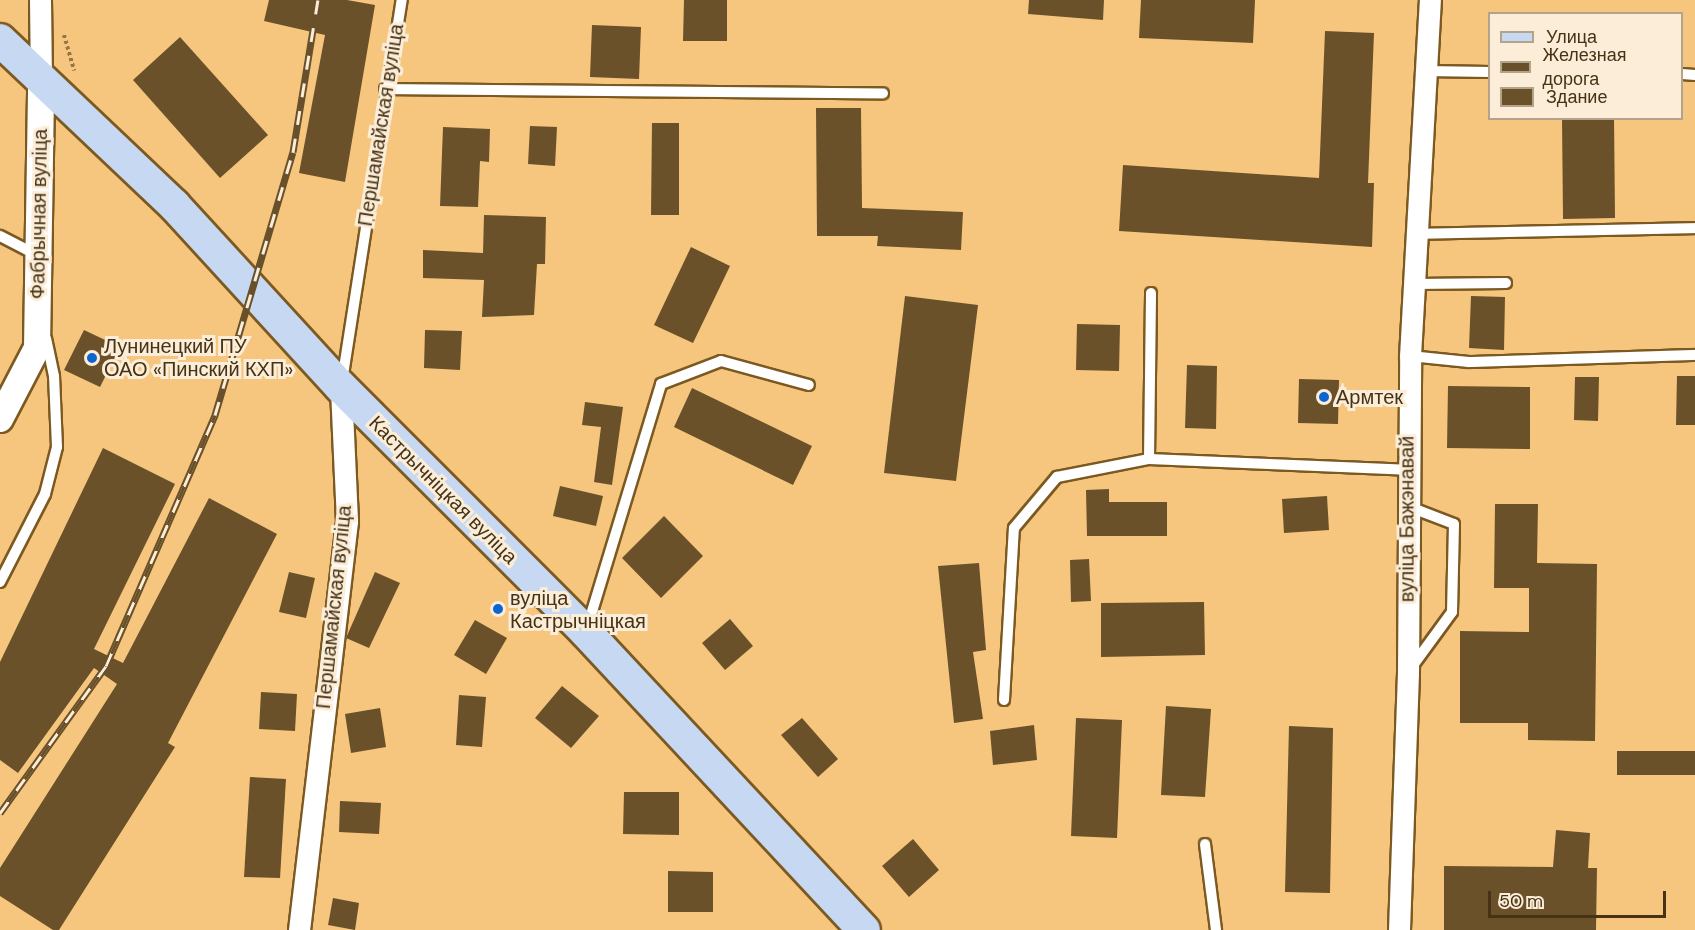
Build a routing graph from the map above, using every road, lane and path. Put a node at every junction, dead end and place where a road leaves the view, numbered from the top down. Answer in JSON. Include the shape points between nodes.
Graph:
{"nodes":[{"id":1,"x":40,"y":0,"type":"edge"},
{"id":2,"x":402,"y":0,"type":"edge"},
{"id":3,"x":1430,"y":0,"type":"edge"},
{"id":4,"x":0,"y":40,"type":"edge"},
{"id":5,"x":1425,"y":71,"type":"junction"},
{"id":6,"x":1488,"y":72,"type":"edge"},
{"id":7,"x":41,"y":82,"type":"junction"},
{"id":8,"x":385,"y":89,"type":"junction"},
{"id":9,"x":883,"y":93,"type":"dead end"},
{"id":10,"x":1695,"y":228,"type":"edge"},
{"id":11,"x":1416,"y":234,"type":"junction"},
{"id":12,"x":0,"y":236,"type":"edge"},
{"id":13,"x":38,"y":256,"type":"junction"},
{"id":14,"x":1506,"y":283,"type":"dead end"},
{"id":15,"x":1415,"y":284,"type":"junction"},
{"id":16,"x":1150,"y":293,"type":"dead end"},
{"id":17,"x":37,"y":300,"type":"junction"},
{"id":18,"x":1695,"y":355,"type":"edge"},
{"id":19,"x":1410,"y":356,"type":"junction"},
{"id":20,"x":810,"y":385,"type":"dead end"},
{"id":21,"x":340,"y":387,"type":"junction"},
{"id":22,"x":0,"y":419,"type":"edge"},
{"id":23,"x":1149,"y":459,"type":"junction"},
{"id":24,"x":1407,"y":470,"type":"junction"},
{"id":25,"x":1407,"y":506,"type":"junction"},
{"id":26,"x":0,"y":582,"type":"edge"},
{"id":27,"x":585,"y":632,"type":"junction"},
{"id":28,"x":1408,"y":673,"type":"junction"},
{"id":29,"x":1004,"y":700,"type":"dead end"},
{"id":30,"x":1205,"y":844,"type":"dead end"},
{"id":31,"x":298,"y":930,"type":"edge"},
{"id":32,"x":864,"y":930,"type":"edge"},
{"id":33,"x":1216,"y":930,"type":"edge"},
{"id":34,"x":1399,"y":930,"type":"edge"}],
"edges":[{"from":1,"to":7,"type":"street","name":"Фабрычная вуліца"},
{"from":2,"to":8,"type":"lane","name":"Першамайская вуліца"},
{"from":3,"to":5,"type":"street","name":"вуліца Бажэнавай"},
{"from":4,"to":7,"type":"main road","name":"Кастрычніцкая вуліца"},
{"from":5,"to":6,"type":"lane"},
{"from":5,"to":11,"type":"street","name":"вуліца Бажэнавай"},
{"from":7,"to":13,"type":"street","name":"Фабрычная вуліца"},
{"from":7,"to":21,"type":"main road","name":"Кастрычніцкая вуліца","via":[[174,206]]},
{"from":8,"to":9,"type":"lane"},
{"from":8,"to":21,"type":"lane","name":"Першамайская вуліца"},
{"from":10,"to":11,"type":"lane"},
{"from":11,"to":15,"type":"street","name":"вуліца Бажэнавай"},
{"from":12,"to":13,"type":"lane"},
{"from":13,"to":17,"type":"street","name":"Фабрычная вуліца"},
{"from":14,"to":15,"type":"lane"},
{"from":15,"to":19,"type":"street","name":"вуліца Бажэнавай"},
{"from":16,"to":23,"type":"lane"},
{"from":17,"to":22,"type":"street","name":"Фабрычная вуліца","via":[[37,348]]},
{"from":17,"to":26,"type":"lane","via":[[54,376],[57,447],[45,494]]},
{"from":18,"to":19,"type":"lane","via":[[1469,362]]},
{"from":19,"to":24,"type":"street","name":"вуліца Бажэнавай"},
{"from":20,"to":27,"type":"lane","via":[[721,362],[661,384]]},
{"from":21,"to":27,"type":"main road","name":"Кастрычніцкая вуліца"},
{"from":21,"to":31,"type":"street","name":"Першамайская вуліца","via":[[347,520]]},
{"from":23,"to":24,"type":"lane"},
{"from":23,"to":29,"type":"lane","via":[[1057,477],[1014,528]]},
{"from":24,"to":25,"type":"street","name":"вуліца Бажэнавай"},
{"from":25,"to":28,"type":"street","name":"вуліца Бажэнавай"},
{"from":25,"to":28,"type":"lane","via":[[1454,524],[1452,612]]},
{"from":27,"to":32,"type":"main road","name":"Кастрычніцкая вуліца"},
{"from":28,"to":34,"type":"street","name":"вуліца Бажэнавай"},
{"from":30,"to":33,"type":"lane"}]}
